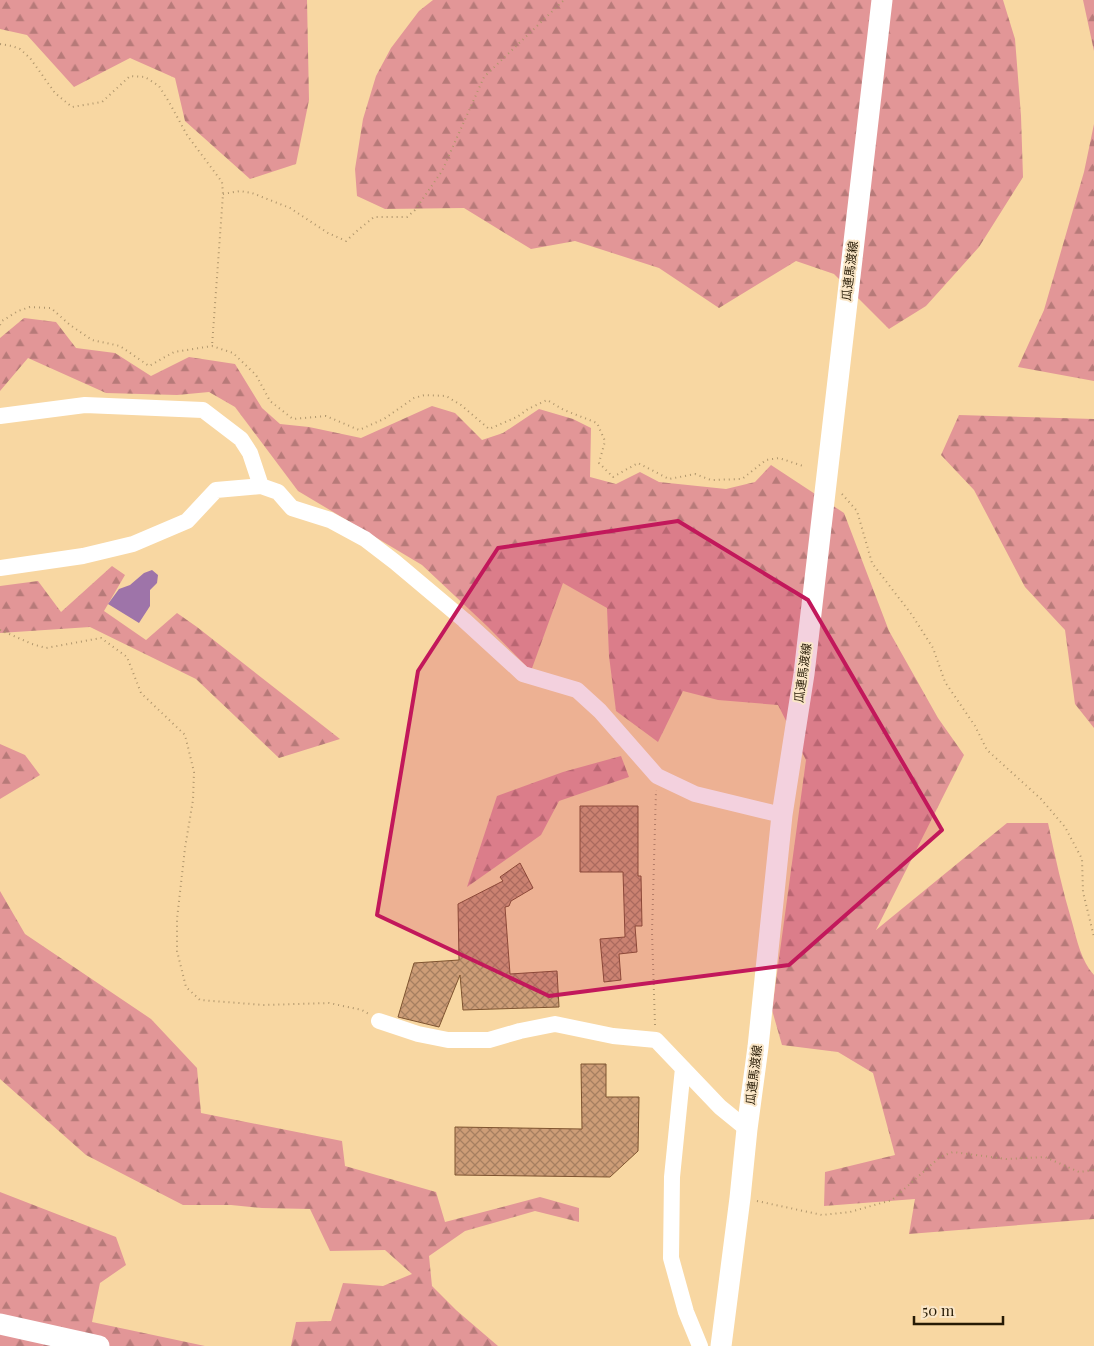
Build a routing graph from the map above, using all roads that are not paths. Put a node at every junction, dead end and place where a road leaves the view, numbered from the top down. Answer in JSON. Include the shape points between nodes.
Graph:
{"nodes":[{"id":1,"x":882,"y":0,"type":"edge"},
{"id":2,"x":0,"y":416,"type":"edge"},
{"id":3,"x":261,"y":486,"type":"junction"},
{"id":4,"x":0,"y":568,"type":"edge"},
{"id":5,"x":782,"y":815,"type":"junction"},
{"id":6,"x":380,"y":1021,"type":"road end"},
{"id":7,"x":683,"y":1068,"type":"junction"},
{"id":8,"x":747,"y":1129,"type":"junction"},
{"id":9,"x":0,"y":1324,"type":"edge"},
{"id":10,"x":98,"y":1346,"type":"edge"},
{"id":11,"x":700,"y":1346,"type":"edge"},
{"id":12,"x":721,"y":1346,"type":"edge"}],
"edges":[{"from":1,"to":5,"type":"main road","name":"瓜連馬渡線","via":[[804,674]]},
{"from":2,"to":3,"type":"street","via":[[85,405],[203,410],[241,439],[250,453]]},
{"from":3,"to":4,"type":"street","via":[[216,490],[187,521],[133,544],[83,556]]},
{"from":3,"to":5,"type":"street","via":[[278,492],[292,508],[330,520],[365,539],[457,614],[523,674],[576,690],[600,710],[657,776],[695,794]]},
{"from":5,"to":8,"type":"main road","name":"瓜連馬渡線"},
{"from":6,"to":7,"type":"street","via":[[448,1040],[489,1040],[555,1024],[613,1036],[656,1040]]},
{"from":7,"to":8,"type":"street","via":[[720,1107]]},
{"from":7,"to":11,"type":"street","via":[[672,1177],[671,1258],[686,1312]]},
{"from":8,"to":12,"type":"main road","name":"瓜連馬渡線"},
{"from":9,"to":10,"type":"main road"}]}
